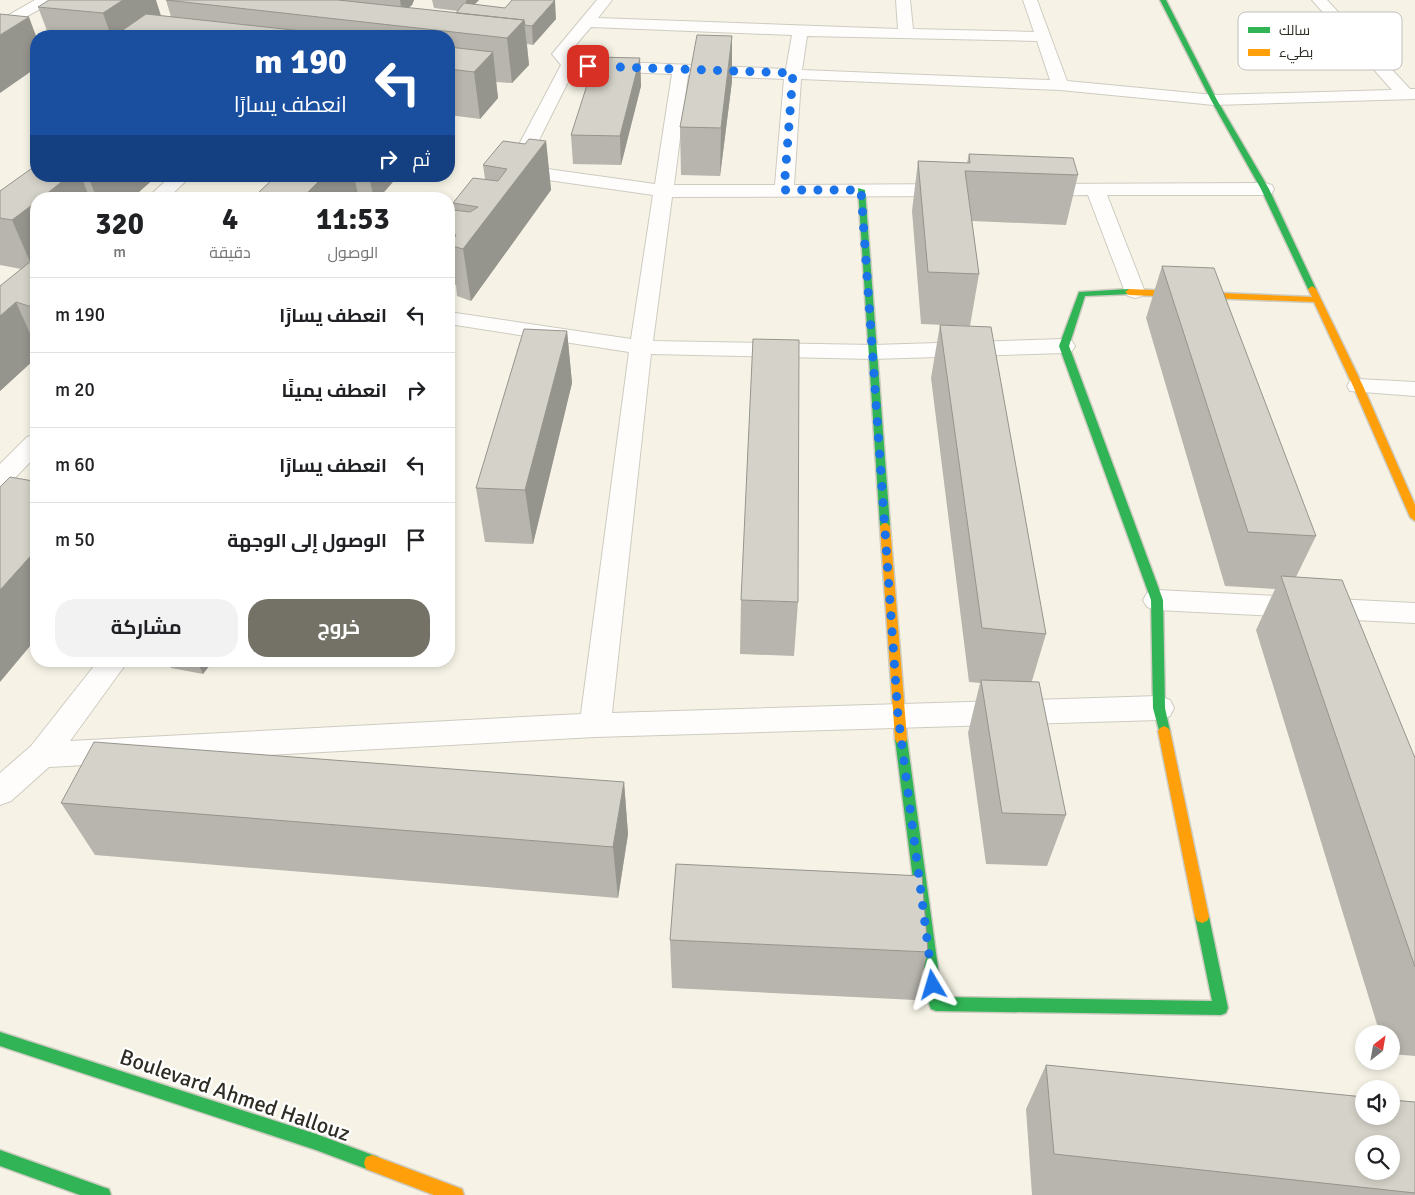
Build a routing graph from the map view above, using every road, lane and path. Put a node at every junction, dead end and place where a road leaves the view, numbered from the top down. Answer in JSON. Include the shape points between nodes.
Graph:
{"nodes":[{"id":1,"x":46,"y":0,"type":"edge"},
{"id":2,"x":605,"y":0,"type":"edge"},
{"id":3,"x":903,"y":0,"type":"edge"},
{"id":4,"x":1030,"y":0,"type":"edge"},
{"id":5,"x":1163,"y":0,"type":"edge"},
{"id":6,"x":1319,"y":0,"type":"edge"},
{"id":7,"x":0,"y":8,"type":"edge"},
{"id":8,"x":1331,"y":12,"type":"edge"},
{"id":9,"x":14,"y":17,"type":"junction"},
{"id":10,"x":586,"y":22,"type":"junction"},
{"id":11,"x":0,"y":26,"type":"edge"},
{"id":12,"x":800,"y":31,"type":"junction"},
{"id":13,"x":906,"y":33,"type":"junction"},
{"id":14,"x":1042,"y":37,"type":"junction"},
{"id":15,"x":569,"y":65,"type":"junction"},
{"id":16,"x":681,"y":70,"type":"junction"},
{"id":17,"x":1387,"y":70,"type":"edge"},
{"id":18,"x":793,"y":73,"type":"junction"},
{"id":19,"x":1060,"y":85,"type":"junction"},
{"id":20,"x":1410,"y":94,"type":"edge"},
{"id":21,"x":1214,"y":100,"type":"junction"},
{"id":22,"x":175,"y":182,"type":"edge"},
{"id":23,"x":1265,"y":189,"type":"junction"},
{"id":24,"x":784,"y":190,"type":"junction"},
{"id":25,"x":861,"y":190,"type":"junction"},
{"id":26,"x":969,"y":190,"type":"edge"},
{"id":27,"x":1018,"y":190,"type":"edge"},
{"id":28,"x":1096,"y":190,"type":"junction"},
{"id":29,"x":663,"y":191,"type":"junction"},
{"id":30,"x":163,"y":192,"type":"edge"},
{"id":31,"x":1135,"y":292,"type":"junction"},
{"id":32,"x":1317,"y":300,"type":"junction"},
{"id":33,"x":455,"y":319,"type":"edge"},
{"id":34,"x":1064,"y":346,"type":"junction"},
{"id":35,"x":641,"y":347,"type":"junction"},
{"id":36,"x":873,"y":352,"type":"junction"},
{"id":37,"x":1358,"y":386,"type":"junction"},
{"id":38,"x":1415,"y":389,"type":"edge"},
{"id":39,"x":30,"y":448,"type":"edge"},
{"id":40,"x":0,"y":478,"type":"edge"},
{"id":41,"x":1415,"y":517,"type":"edge"},
{"id":42,"x":1157,"y":600,"type":"junction"},
{"id":43,"x":1415,"y":613,"type":"edge"},
{"id":44,"x":109,"y":667,"type":"edge"},
{"id":45,"x":1159,"y":708,"type":"junction"},
{"id":46,"x":898,"y":715,"type":"junction"},
{"id":47,"x":595,"y":725,"type":"junction"},
{"id":48,"x":42,"y":756,"type":"junction"},
{"id":49,"x":0,"y":792,"type":"edge"},
{"id":50,"x":0,"y":1038,"type":"edge"},
{"id":51,"x":0,"y":1158,"type":"edge"},
{"id":52,"x":103,"y":1195,"type":"edge"},
{"id":53,"x":456,"y":1195,"type":"edge"}],
"edges":[{"from":1,"to":9,"type":"street"},
{"from":2,"to":10,"type":"street"},
{"from":3,"to":13,"type":"street"},
{"from":4,"to":14,"type":"street"},
{"from":5,"to":21,"type":"street"},
{"from":6,"to":8,"type":"street"},
{"from":7,"to":9,"type":"street"},
{"from":9,"to":11,"type":"street"},
{"from":10,"to":12,"type":"street"},
{"from":10,"to":15,"type":"street","via":[[560,54]]},
{"from":12,"to":13,"type":"street"},
{"from":12,"to":18,"type":"street"},
{"from":13,"to":14,"type":"street"},
{"from":14,"to":19,"type":"street"},
{"from":15,"to":16,"type":"street"},
{"from":15,"to":29,"type":"street","via":[[509,177]]},
{"from":16,"to":18,"type":"street"},
{"from":16,"to":29,"type":"street"},
{"from":17,"to":20,"type":"street"},
{"from":18,"to":19,"type":"street"},
{"from":18,"to":24,"type":"street"},
{"from":19,"to":21,"type":"street"},
{"from":20,"to":21,"type":"street"},
{"from":21,"to":23,"type":"street"},
{"from":22,"to":30,"type":"street"},
{"from":23,"to":28,"type":"street"},
{"from":23,"to":32,"type":"street"},
{"from":24,"to":25,"type":"street"},
{"from":24,"to":29,"type":"street"},
{"from":25,"to":26,"type":"street"},
{"from":25,"to":36,"type":"street"},
{"from":27,"to":28,"type":"street"},
{"from":28,"to":31,"type":"street"},
{"from":29,"to":35,"type":"street"},
{"from":31,"to":32,"type":"street"},
{"from":31,"to":34,"type":"street","via":[[1082,294]]},
{"from":32,"to":37,"type":"street"},
{"from":33,"to":35,"type":"street"},
{"from":34,"to":36,"type":"street"},
{"from":34,"to":42,"type":"street"},
{"from":35,"to":36,"type":"street"},
{"from":35,"to":47,"type":"street"},
{"from":36,"to":46,"type":"street"},
{"from":37,"to":38,"type":"street"},
{"from":37,"to":41,"type":"street"},
{"from":39,"to":40,"type":"street"},
{"from":42,"to":43,"type":"street"},
{"from":42,"to":45,"type":"street"},
{"from":44,"to":48,"type":"street"},
{"from":45,"to":46,"type":"street"},
{"from":45,"to":46,"type":"street","via":[[1221,1008],[936,1004]]},
{"from":46,"to":47,"type":"street"},
{"from":47,"to":48,"type":"street"},
{"from":48,"to":49,"type":"street"},
{"from":50,"to":53,"type":"street","name":"Boulevard Ahmed Hallouz","via":[[316,1142]]},
{"from":51,"to":52,"type":"street"}]}
